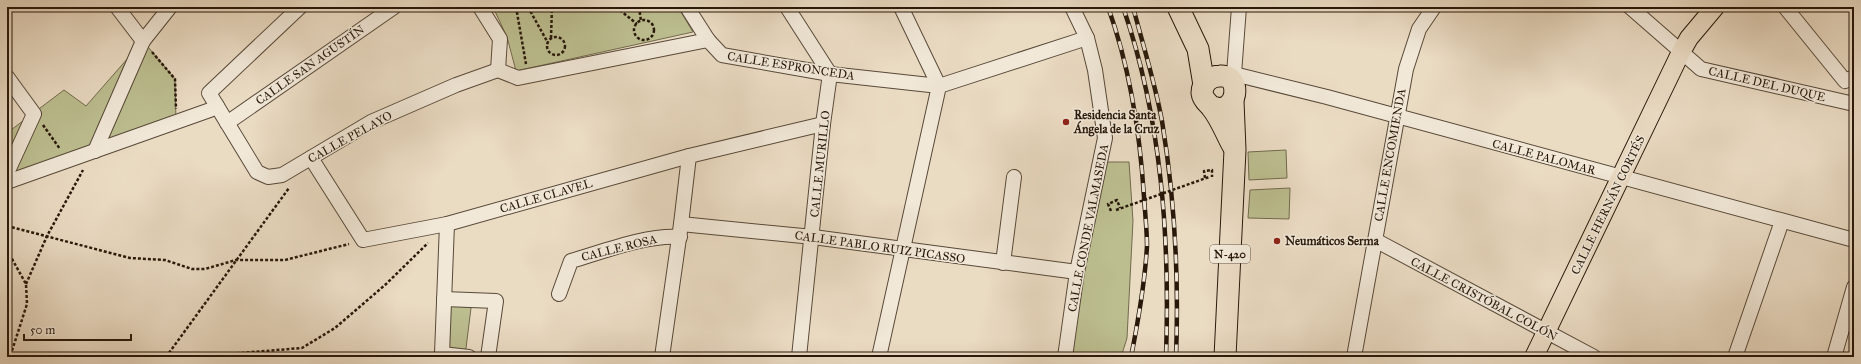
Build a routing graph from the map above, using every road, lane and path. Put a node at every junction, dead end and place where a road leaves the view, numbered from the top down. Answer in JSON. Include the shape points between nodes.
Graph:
{"nodes":[{"id":1,"x":117,"y":7,"type":"edge"},
{"id":2,"x":170,"y":7,"type":"edge"},
{"id":3,"x":300,"y":7,"type":"edge"},
{"id":4,"x":394,"y":7,"type":"edge"},
{"id":5,"x":480,"y":7,"type":"edge"},
{"id":6,"x":516,"y":7,"type":"edge"},
{"id":7,"x":528,"y":7,"type":"edge"},
{"id":8,"x":552,"y":7,"type":"edge"},
{"id":9,"x":616,"y":7,"type":"edge"},
{"id":10,"x":639,"y":7,"type":"edge"},
{"id":11,"x":687,"y":7,"type":"edge"},
{"id":12,"x":787,"y":7,"type":"edge"},
{"id":13,"x":900,"y":7,"type":"edge"},
{"id":14,"x":1072,"y":7,"type":"edge"},
{"id":15,"x":1178,"y":7,"type":"edge"},
{"id":16,"x":1240,"y":7,"type":"edge"},
{"id":17,"x":1434,"y":7,"type":"edge"},
{"id":18,"x":1630,"y":7,"type":"edge"},
{"id":19,"x":1715,"y":7,"type":"edge"},
{"id":20,"x":1785,"y":7,"type":"edge"},
{"id":21,"x":641,"y":21,"type":"junction"},
{"id":22,"x":637,"y":24,"type":"junction"},
{"id":23,"x":1087,"y":38,"type":"junction"},
{"id":24,"x":551,"y":39,"type":"junction"},
{"id":25,"x":708,"y":40,"type":"junction"},
{"id":26,"x":143,"y":41,"type":"junction"},
{"id":27,"x":548,"y":43,"type":"junction"},
{"id":28,"x":1681,"y":52,"type":"junction"},
{"id":29,"x":498,"y":70,"type":"junction"},
{"id":30,"x":830,"y":74,"type":"junction"},
{"id":31,"x":528,"y":76,"type":"junction"},
{"id":32,"x":7,"y":77,"type":"edge"},
{"id":33,"x":1222,"y":78,"type":"junction"},
{"id":34,"x":1849,"y":79,"type":"edge"},
{"id":35,"x":939,"y":86,"type":"junction"},
{"id":36,"x":1833,"y":98,"type":"junction"},
{"id":37,"x":1233,"y":101,"type":"junction"},
{"id":38,"x":1854,"y":104,"type":"edge"},
{"id":39,"x":216,"y":106,"type":"junction"},
{"id":40,"x":1212,"y":108,"type":"junction"},
{"id":41,"x":34,"y":114,"type":"junction"},
{"id":42,"x":1396,"y":116,"type":"junction"},
{"id":43,"x":176,"y":122,"type":"junction"},
{"id":44,"x":227,"y":123,"type":"junction"},
{"id":45,"x":823,"y":124,"type":"junction"},
{"id":46,"x":1235,"y":150,"type":"junction"},
{"id":47,"x":94,"y":151,"type":"junction"},
{"id":48,"x":689,"y":156,"type":"junction"},
{"id":49,"x":311,"y":158,"type":"junction"},
{"id":50,"x":69,"y":160,"type":"junction"},
{"id":51,"x":7,"y":173,"type":"edge"},
{"id":52,"x":1014,"y":177,"type":"dead end"},
{"id":53,"x":1205,"y":178,"type":"junction"},
{"id":54,"x":1621,"y":178,"type":"junction"},
{"id":55,"x":7,"y":182,"type":"edge"},
{"id":56,"x":292,"y":184,"type":"dead end"},
{"id":57,"x":1120,"y":208,"type":"junction"},
{"id":58,"x":1116,"y":210,"type":"dead end"},
{"id":59,"x":1111,"y":211,"type":"dead end"},
{"id":60,"x":1782,"y":221,"type":"junction"},
{"id":61,"x":447,"y":224,"type":"junction"},
{"id":62,"x":7,"y":226,"type":"edge"},
{"id":63,"x":680,"y":231,"type":"junction"},
{"id":64,"x":47,"y":236,"type":"junction"},
{"id":65,"x":813,"y":237,"type":"junction"},
{"id":66,"x":363,"y":240,"type":"junction"},
{"id":67,"x":1375,"y":240,"type":"junction"},
{"id":68,"x":1854,"y":240,"type":"edge"},
{"id":69,"x":903,"y":249,"type":"junction"},
{"id":70,"x":7,"y":250,"type":"edge"},
{"id":71,"x":11,"y":257,"type":"junction"},
{"id":72,"x":236,"y":260,"type":"junction"},
{"id":73,"x":1003,"y":263,"type":"junction"},
{"id":74,"x":1077,"y":272,"type":"junction"},
{"id":75,"x":7,"y":275,"type":"edge"},
{"id":76,"x":26,"y":284,"type":"junction"},
{"id":77,"x":1854,"y":287,"type":"edge"},
{"id":78,"x":559,"y":294,"type":"dead end"},
{"id":79,"x":444,"y":299,"type":"junction"},
{"id":80,"x":1547,"y":332,"type":"junction"},
{"id":81,"x":237,"y":355,"type":"edge"},
{"id":82,"x":441,"y":355,"type":"edge"},
{"id":83,"x":10,"y":357,"type":"edge"},
{"id":84,"x":166,"y":357,"type":"edge"},
{"id":85,"x":217,"y":357,"type":"edge"},
{"id":86,"x":470,"y":357,"type":"edge"},
{"id":87,"x":488,"y":357,"type":"edge"},
{"id":88,"x":662,"y":357,"type":"edge"},
{"id":89,"x":799,"y":357,"type":"edge"},
{"id":90,"x":880,"y":357,"type":"edge"},
{"id":91,"x":1065,"y":357,"type":"edge"},
{"id":92,"x":1225,"y":357,"type":"edge"},
{"id":93,"x":1354,"y":357,"type":"edge"},
{"id":94,"x":1534,"y":357,"type":"edge"},
{"id":95,"x":1594,"y":357,"type":"edge"},
{"id":96,"x":1735,"y":357,"type":"edge"},
{"id":97,"x":1834,"y":357,"type":"edge"}],
"edges":[{"from":1,"to":26,"type":"street"},
{"from":2,"to":26,"type":"street"},
{"from":3,"to":39,"type":"street","via":[[209,93]]},
{"from":4,"to":44,"type":"street","name":"CALLE SAN AGUSTÍN"},
{"from":5,"to":29,"type":"street","via":[[500,39]]},
{"from":6,"to":31,"type":"path"},
{"from":7,"to":27,"type":"path"},
{"from":8,"to":24,"type":"path"},
{"from":9,"to":22,"type":"path"},
{"from":10,"to":21,"type":"path"},
{"from":11,"to":25,"type":"street","name":"CALLE ESPRONCEDA"},
{"from":12,"to":30,"type":"street"},
{"from":13,"to":35,"type":"street"},
{"from":14,"to":23,"type":"street","name":"CALLE CONDE VALMASEDA"},
{"from":15,"to":33,"type":"highway","number":"N-420","via":[[1198,49]]},
{"from":16,"to":33,"type":"street"},
{"from":17,"to":42,"type":"street","name":"CALLE ENCOMIENDA","via":[[1419,29],[1406,69]]},
{"from":18,"to":28,"type":"street","name":"CALLE DEL DUQUE"},
{"from":19,"to":28,"type":"main road","name":"CALLE HERNÁN CORTÉS","via":[[1689,38]]},
{"from":20,"to":34,"type":"street"},
{"from":21,"to":22,"type":"path"},
{"from":21,"to":22,"type":"path","via":[[647,21],[652,26],[653,32],[647,39],[641,40],[636,36],[634,30]]},
{"from":23,"to":35,"type":"street","name":"CALLE ESPRONCEDA"},
{"from":23,"to":74,"type":"street","name":"CALLE CONDE VALMASEDA","via":[[1095,70],[1105,138]]},
{"from":24,"to":27,"type":"path"},
{"from":24,"to":27,"type":"path","via":[[557,37],[564,42],[565,48],[562,53],[551,54]]},
{"from":25,"to":30,"type":"street","name":"CALLE ESPRONCEDA","via":[[722,55]]},
{"from":25,"to":31,"type":"street"},
{"from":26,"to":43,"type":"path","via":[[175,80]]},
{"from":26,"to":47,"type":"street"},
{"from":28,"to":36,"type":"street","name":"CALLE DEL DUQUE","via":[[1701,69]]},
{"from":28,"to":54,"type":"main road","name":"CALLE HERNÁN CORTÉS"},
{"from":29,"to":31,"type":"street","via":[[518,78]]},
{"from":29,"to":49,"type":"street","name":"CALLE PELAYO","via":[[456,85],[371,122]]},
{"from":30,"to":35,"type":"street","name":"CALLE ESPRONCEDA"},
{"from":30,"to":45,"type":"street","name":"CALLE MURILLO"},
{"from":32,"to":41,"type":"street"},
{"from":33,"to":37,"type":"highway","number":"N-420","via":[[1235,86],[1236,94]]},
{"from":33,"to":40,"type":"highway","via":[[1202,94],[1205,102]]},
{"from":33,"to":42,"type":"street","name":"CALLE PALOMAR"},
{"from":34,"to":36,"type":"street"},
{"from":35,"to":69,"type":"street"},
{"from":36,"to":38,"type":"street","name":"CALLE DEL DUQUE"},
{"from":37,"to":40,"type":"highway","via":[[1224,108]]},
{"from":37,"to":46,"type":"highway","number":"N-420"},
{"from":39,"to":43,"type":"street"},
{"from":39,"to":44,"type":"street","name":"CALLE PELAYO"},
{"from":40,"to":46,"type":"highway"},
{"from":41,"to":50,"type":"path"},
{"from":41,"to":51,"type":"street"},
{"from":42,"to":54,"type":"street","name":"CALLE PALOMAR"},
{"from":42,"to":67,"type":"street","name":"CALLE ENCOMIENDA"},
{"from":43,"to":47,"type":"street"},
{"from":44,"to":49,"type":"street","name":"CALLE PELAYO","via":[[257,172],[268,178],[282,175]]},
{"from":45,"to":48,"type":"street","name":"CALLE CLAVEL"},
{"from":45,"to":65,"type":"street","name":"CALLE MURILLO"},
{"from":46,"to":92,"type":"highway","number":"N-420"},
{"from":47,"to":50,"type":"street"},
{"from":47,"to":64,"type":"path"},
{"from":48,"to":61,"type":"street","name":"CALLE CLAVEL"},
{"from":48,"to":63,"type":"street"},
{"from":49,"to":66,"type":"street"},
{"from":50,"to":55,"type":"street"},
{"from":52,"to":73,"type":"street"},
{"from":53,"to":53,"type":"path","bridge":true,"via":[[1211,177],[1212,170],[1204,171]]},
{"from":53,"to":57,"type":"path","bridge":true},
{"from":54,"to":60,"type":"street","name":"CALLE PALOMAR"},
{"from":54,"to":80,"type":"main road","name":"CALLE HERNÁN CORTÉS"},
{"from":56,"to":72,"type":"path"},
{"from":57,"to":58,"type":"path","bridge":true},
{"from":57,"to":59,"type":"path","via":[[1117,200],[1108,204]]},
{"from":60,"to":68,"type":"street","name":"CALLE PALOMAR"},
{"from":60,"to":96,"type":"street"},
{"from":61,"to":66,"type":"street","name":"CALLE CLAVEL"},
{"from":61,"to":79,"type":"street"},
{"from":61,"to":81,"type":"path","via":[[385,285],[335,328],[302,348]]},
{"from":62,"to":64,"type":"path"},
{"from":63,"to":65,"type":"street","name":"CALLE PABLO RUIZ PICASSO"},
{"from":63,"to":78,"type":"street","name":"CALLE ROSA","via":[[571,261]]},
{"from":63,"to":88,"type":"street"},
{"from":64,"to":72,"type":"path","via":[[130,258],[165,260],[192,269],[205,269]]},
{"from":64,"to":76,"type":"path"},
{"from":65,"to":69,"type":"street","name":"CALLE PABLO RUIZ PICASSO"},
{"from":65,"to":89,"type":"street","name":"CALLE MURILLO"},
{"from":66,"to":72,"type":"path","via":[[285,260]]},
{"from":67,"to":80,"type":"street","name":"CALLE CRISTÓBAL COLÓN"},
{"from":67,"to":93,"type":"street","name":"CALLE ENCOMIENDA"},
{"from":69,"to":73,"type":"street","name":"CALLE PABLO RUIZ PICASSO"},
{"from":69,"to":90,"type":"street"},
{"from":70,"to":71,"type":"path"},
{"from":71,"to":75,"type":"path"},
{"from":71,"to":76,"type":"path"},
{"from":72,"to":84,"type":"path"},
{"from":73,"to":74,"type":"street","name":"CALLE PABLO RUIZ PICASSO"},
{"from":74,"to":91,"type":"street","name":"CALLE CONDE VALMASEDA"},
{"from":76,"to":83,"type":"path","via":[[27,304]]},
{"from":77,"to":97,"type":"street"},
{"from":79,"to":82,"type":"street"},
{"from":79,"to":87,"type":"street","via":[[496,301]]},
{"from":80,"to":94,"type":"main road","name":"CALLE HERNÁN CORTÉS"},
{"from":80,"to":95,"type":"street","name":"CALLE CRISTÓBAL COLÓN"},
{"from":81,"to":85,"type":"path"},
{"from":82,"to":86,"type":"street"}]}
